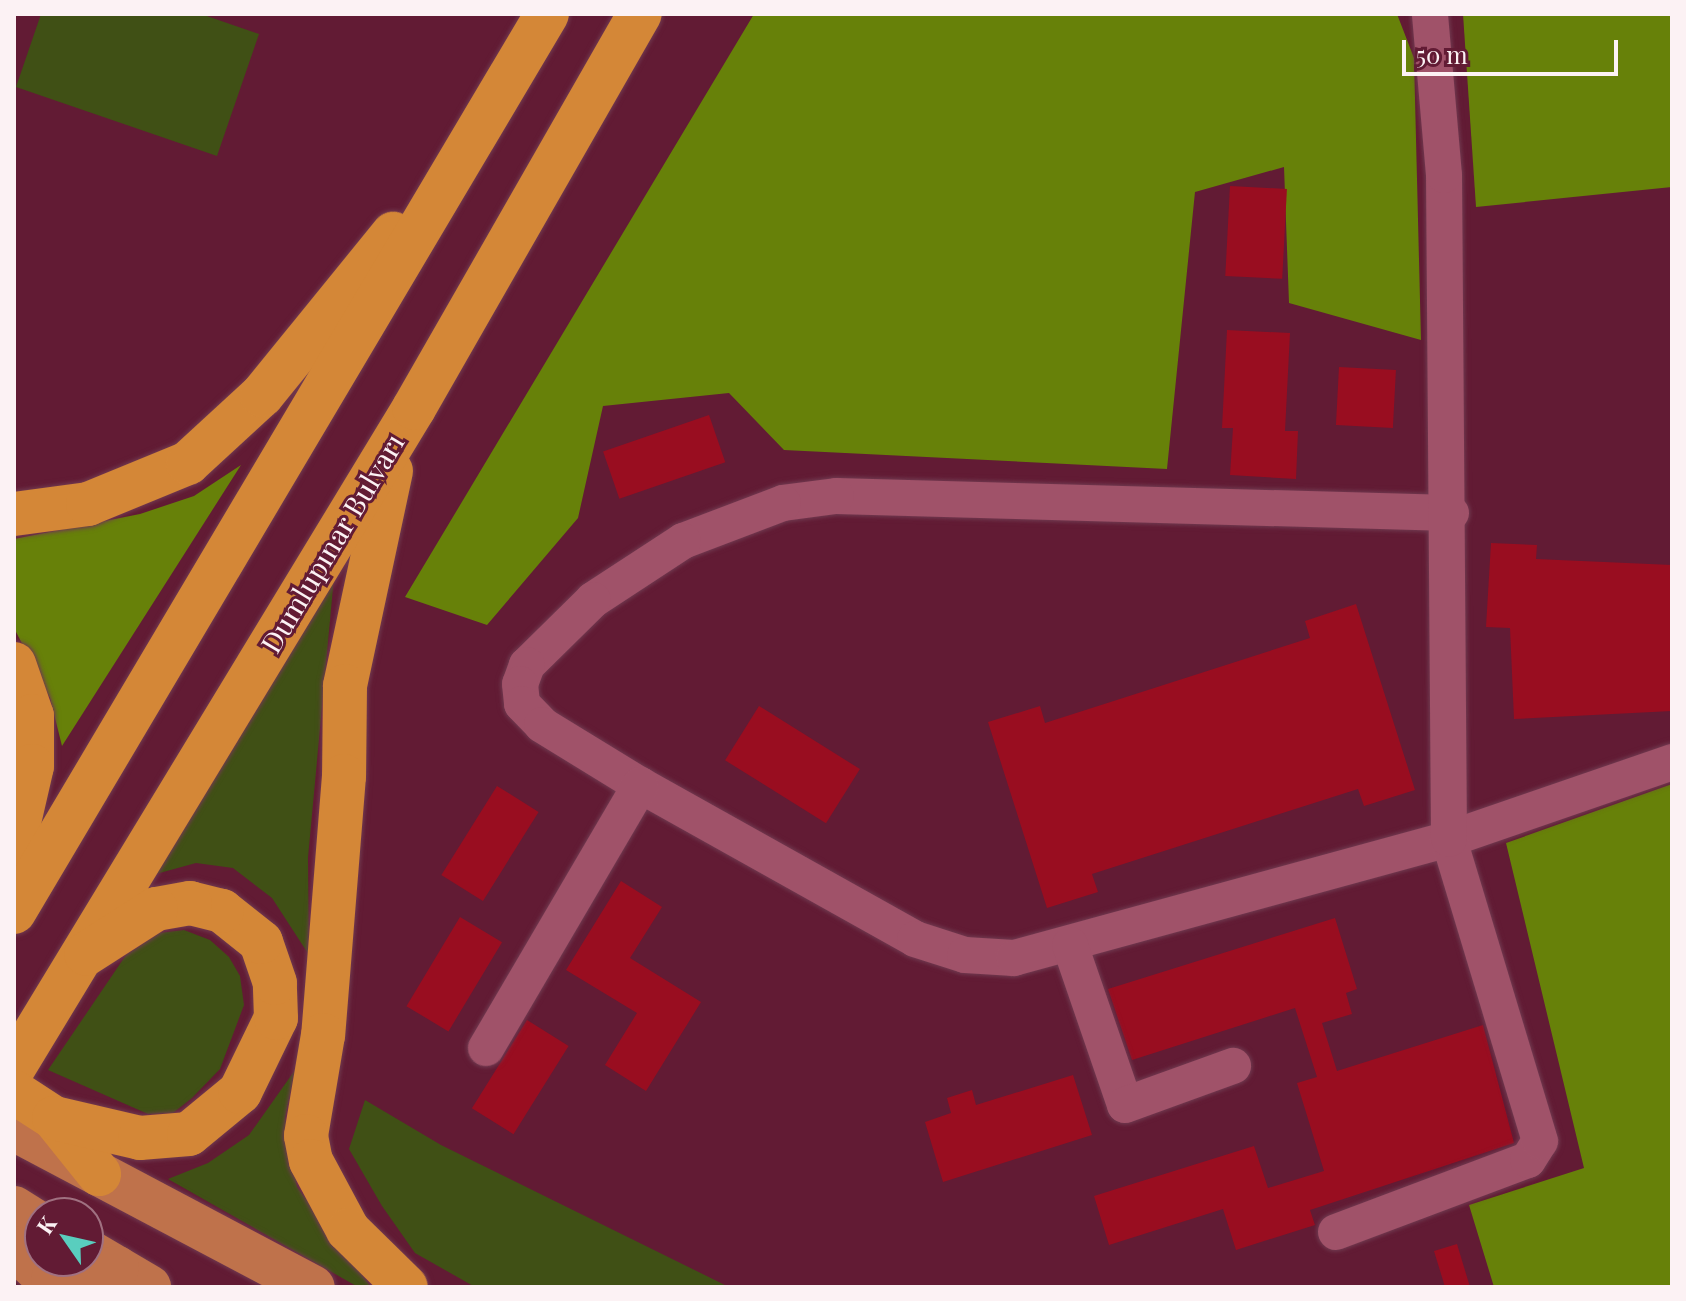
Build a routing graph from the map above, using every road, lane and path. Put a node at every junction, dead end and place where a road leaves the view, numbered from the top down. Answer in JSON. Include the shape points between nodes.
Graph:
{"nodes":[{"id":1,"x":547,"y":14,"type":"edge"},
{"id":2,"x":640,"y":14,"type":"edge"},
{"id":3,"x":657,"y":14,"type":"edge"},
{"id":4,"x":1430,"y":14,"type":"edge"},
{"id":5,"x":602,"y":81,"type":"junction"},
{"id":6,"x":491,"y":114,"type":"junction"},
{"id":7,"x":400,"y":433,"type":"junction"},
{"id":8,"x":1451,"y":513,"type":"junction"},
{"id":9,"x":14,"y":514,"type":"edge"},
{"id":10,"x":14,"y":664,"type":"edge"},
{"id":11,"x":1672,"y":762,"type":"edge"},
{"id":12,"x":640,"y":785,"type":"junction"},
{"id":13,"x":1449,"y":839,"type":"junction"},
{"id":14,"x":14,"y":844,"type":"edge"},
{"id":15,"x":14,"y":912,"type":"edge"},
{"id":16,"x":1070,"y":945,"type":"junction"},
{"id":17,"x":80,"y":957,"type":"junction"},
{"id":18,"x":486,"y":1048,"type":"dead end"},
{"id":19,"x":1233,"y":1066,"type":"dead end"},
{"id":20,"x":16,"y":1072,"type":"edge"},
{"id":21,"x":34,"y":1123,"type":"edge"},
{"id":22,"x":99,"y":1174,"type":"joint"},
{"id":23,"x":1336,"y":1232,"type":"dead end"},
{"id":24,"x":14,"y":1248,"type":"edge"},
{"id":25,"x":118,"y":1269,"type":"edge"},
{"id":26,"x":55,"y":1283,"type":"edge"},
{"id":27,"x":313,"y":1287,"type":"edge"},
{"id":28,"x":406,"y":1287,"type":"edge"}],
"edges":[{"from":1,"to":6,"type":"highway"},
{"from":2,"to":5,"type":"highway","name":"Dumlupınar Bulvarı"},
{"from":3,"to":5,"type":"street"},
{"from":4,"to":8,"type":"street","via":[[1444,175]]},
{"from":5,"to":7,"type":"highway","name":"Dumlupınar Bulvarı"},
{"from":6,"to":9,"type":"highway","via":[[262,395],[188,463],[88,504]]},
{"from":6,"to":15,"type":"highway"},
{"from":7,"to":17,"type":"highway","name":"Dumlupınar Bulvarı"},
{"from":7,"to":28,"type":"highway","via":[[345,686],[344,776],[324,1021],[306,1136],[311,1161],[348,1230]]},
{"from":8,"to":12,"type":"street","via":[[836,496],[731,518],[683,541],[593,600],[540,646],[520,684],[522,704],[542,725]]},
{"from":8,"to":13,"type":"street"},
{"from":10,"to":14,"type":"highway","via":[[32,716],[32,766]]},
{"from":11,"to":13,"type":"street"},
{"from":12,"to":16,"type":"street","via":[[915,939],[965,955],[1014,958]]},
{"from":12,"to":18,"type":"street"},
{"from":13,"to":16,"type":"street"},
{"from":13,"to":23,"type":"street","via":[[1540,1141],[1528,1160]]},
{"from":16,"to":19,"type":"street","via":[[1125,1105]]},
{"from":17,"to":20,"type":"highway","name":"Dumlupınar Bulvarı"},
{"from":17,"to":21,"type":"highway","via":[[156,909],[190,903],[222,911],[261,942],[275,983],[276,1018],[240,1092],[189,1134],[140,1138]]},
{"from":20,"to":21,"type":"highway"},
{"from":21,"to":22,"type":"highway"},
{"from":22,"to":27,"type":"main road"},
{"from":24,"to":26,"type":"main road"},
{"from":25,"to":26,"type":"main road"}]}
